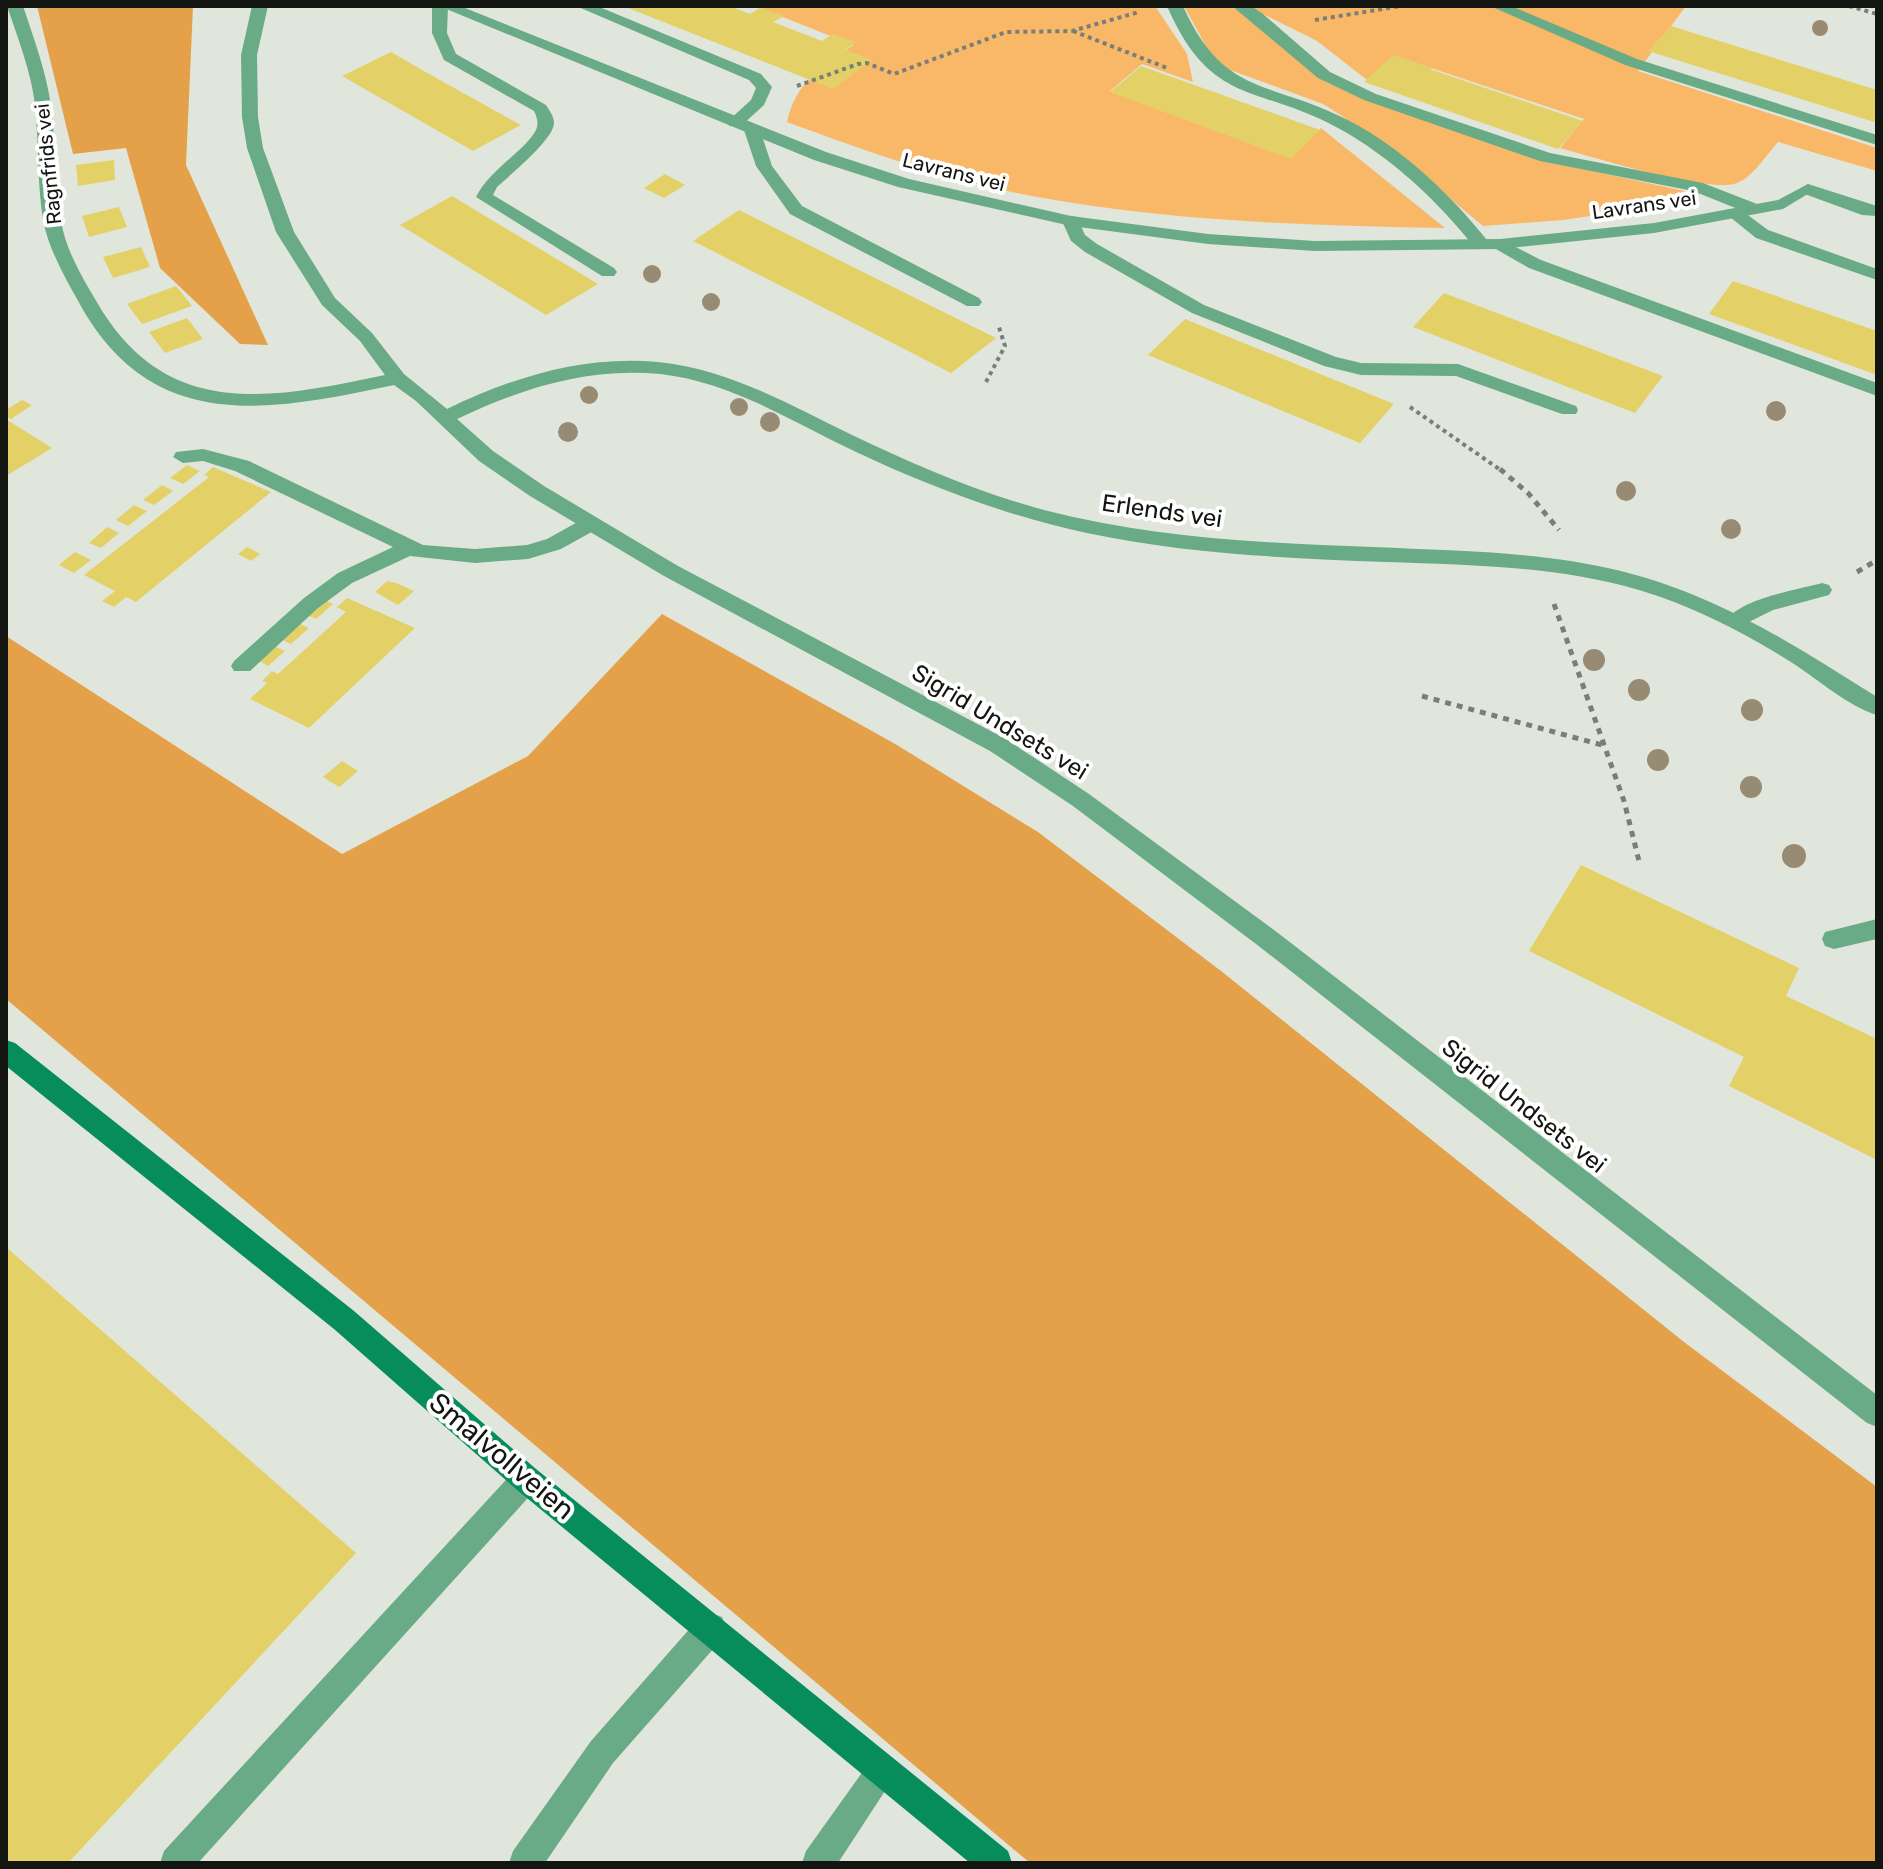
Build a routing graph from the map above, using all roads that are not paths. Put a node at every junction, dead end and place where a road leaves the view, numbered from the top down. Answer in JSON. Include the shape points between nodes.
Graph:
{"nodes":[{"id":1,"x":15,"y":6,"type":"edge"},
{"id":2,"x":260,"y":6,"type":"edge"},
{"id":3,"x":440,"y":6,"type":"edge"},
{"id":4,"x":447,"y":6,"type":"edge"},
{"id":5,"x":584,"y":6,"type":"edge"},
{"id":6,"x":1175,"y":6,"type":"edge"},
{"id":7,"x":1240,"y":6,"type":"edge"},
{"id":8,"x":1498,"y":6,"type":"edge"},
{"id":9,"x":735,"y":123,"type":"junction"},
{"id":10,"x":752,"y":130,"type":"junction"},
{"id":11,"x":1877,"y":140,"type":"edge"},
{"id":12,"x":1742,"y":211,"type":"junction"},
{"id":13,"x":1877,"y":211,"type":"edge"},
{"id":14,"x":1071,"y":221,"type":"junction"},
{"id":15,"x":1491,"y":244,"type":"junction"},
{"id":16,"x":608,"y":272,"type":"dead end"},
{"id":17,"x":1877,"y":275,"type":"edge"},
{"id":18,"x":973,"y":302,"type":"road end"},
{"id":19,"x":397,"y":378,"type":"junction"},
{"id":20,"x":1877,"y":390,"type":"edge"},
{"id":21,"x":1569,"y":410,"type":"dead end"},
{"id":22,"x":445,"y":417,"type":"junction"},
{"id":23,"x":183,"y":457,"type":"dead end"},
{"id":24,"x":590,"y":524,"type":"junction"},
{"id":25,"x":409,"y":548,"type":"junction"},
{"id":26,"x":1822,"y":590,"type":"dead end"},
{"id":27,"x":1737,"y":621,"type":"junction"},
{"id":28,"x":242,"y":666,"type":"dead end"},
{"id":29,"x":1877,"y":707,"type":"edge"},
{"id":30,"x":1877,"y":929,"type":"edge"},
{"id":31,"x":1834,"y":939,"type":"dead end"},
{"id":32,"x":6,"y":1051,"type":"edge"},
{"id":33,"x":1877,"y":1413,"type":"edge"},
{"id":34,"x":526,"y":1479,"type":"junction"},
{"id":35,"x":711,"y":1628,"type":"junction"},
{"id":36,"x":882,"y":1771,"type":"junction"},
{"id":37,"x":176,"y":1863,"type":"edge"},
{"id":38,"x":525,"y":1863,"type":"edge"},
{"id":39,"x":818,"y":1863,"type":"edge"},
{"id":40,"x":996,"y":1863,"type":"edge"}],
"edges":[{"from":1,"to":19,"type":"street","name":"Ragnfrids vei","via":[[40,90],[53,223],[62,253],[90,312],[122,354],[172,387],[238,402],[300,398]]},
{"from":2,"to":19,"type":"street","name":"Sigrid Undsets vei","via":[[248,84],[255,148],[273,205],[328,301],[366,337]]},
{"from":3,"to":16,"type":"street","via":[[437,23],[450,57],[540,108],[545,116],[540,136],[484,197]]},
{"from":4,"to":9,"type":"street","name":"Lavrans vei"},
{"from":5,"to":9,"type":"street","via":[[755,77],[764,87],[758,102]]},
{"from":6,"to":15,"type":"street","via":[[1212,64],[1240,83],[1348,127]]},
{"from":7,"to":12,"type":"street","via":[[1324,75],[1370,97],[1546,157],[1697,187]]},
{"from":8,"to":11,"type":"street","via":[[1631,62]]},
{"from":9,"to":10,"type":"street","name":"Lavrans vei"},
{"from":10,"to":14,"type":"street","name":"Lavrans vei","via":[[904,183]]},
{"from":10,"to":18,"type":"street","via":[[764,166],[796,210]]},
{"from":12,"to":13,"type":"street","name":"Lavrans vei","via":[[1783,204],[1808,189]]},
{"from":12,"to":15,"type":"street","name":"Lavrans vei","via":[[1654,228]]},
{"from":12,"to":17,"type":"street","via":[[1762,234]]},
{"from":14,"to":15,"type":"street","name":"Lavrans vei","via":[[1300,245]]},
{"from":14,"to":21,"type":"street","via":[[1077,237],[1091,248],[1198,309],[1347,366],[1458,370]]},
{"from":15,"to":20,"type":"street"},
{"from":19,"to":22,"type":"street","name":"Sigrid Undsets vei"},
{"from":22,"to":24,"type":"street","name":"Sigrid Undsets vei","via":[[486,456]]},
{"from":22,"to":27,"type":"street","name":"Erlends vei","via":[[540,376],[619,367],[687,371],[733,385],[983,498],[1090,527],[1203,546],[1557,565],[1647,587]]},
{"from":23,"to":25,"type":"street","via":[[203,455],[242,466]]},
{"from":24,"to":25,"type":"street","via":[[528,552],[453,556]]},
{"from":24,"to":33,"type":"street","name":"Sigrid Undsets vei","via":[[998,745],[1081,800]]},
{"from":25,"to":28,"type":"street","via":[[345,578]]},
{"from":26,"to":27,"type":"street","via":[[1766,605]]},
{"from":27,"to":29,"type":"street","name":"Erlends vei"},
{"from":30,"to":31,"type":"street"},
{"from":32,"to":34,"type":"street","name":"Smalvollveien","via":[[344,1320]]},
{"from":34,"to":35,"type":"street","name":"Smalvollveien"},
{"from":34,"to":37,"type":"street"},
{"from":35,"to":36,"type":"street","name":"Smalvollveien"},
{"from":35,"to":38,"type":"street","via":[[602,1752]]},
{"from":36,"to":39,"type":"street"},
{"from":36,"to":40,"type":"street","name":"Smalvollveien"}]}
